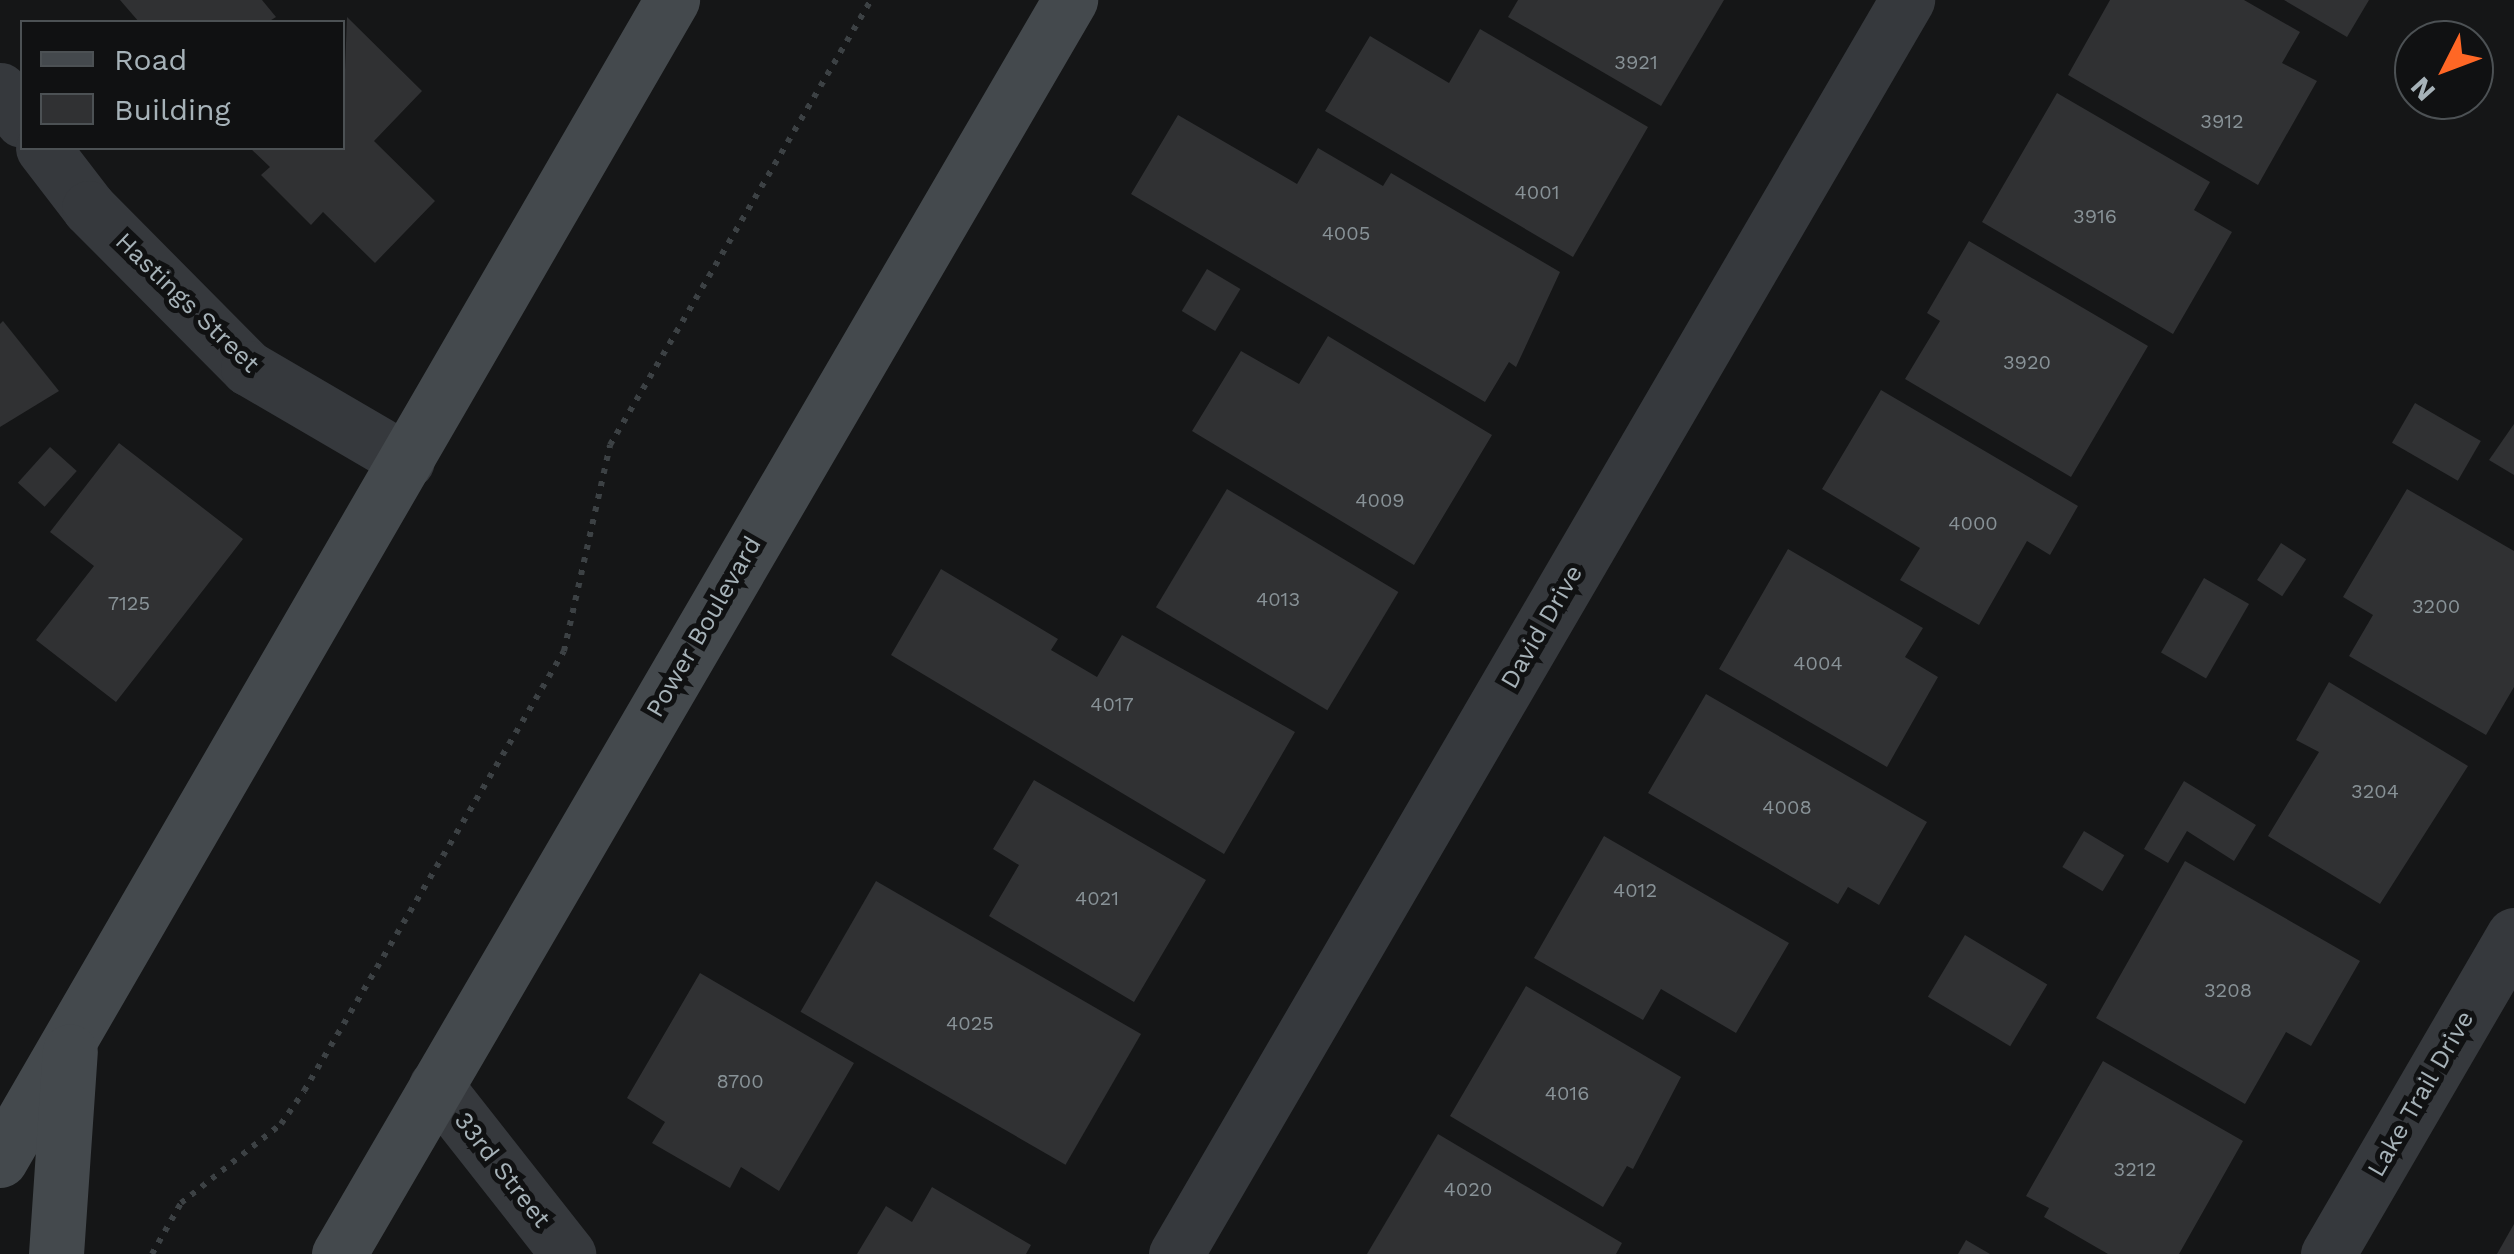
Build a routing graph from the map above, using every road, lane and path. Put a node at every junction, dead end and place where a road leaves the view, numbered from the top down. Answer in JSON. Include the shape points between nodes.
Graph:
{"nodes":[{"id":1,"x":672,"y":0,"type":"edge"},
{"id":2,"x":871,"y":0,"type":"edge"},
{"id":3,"x":1070,"y":0,"type":"edge"},
{"id":4,"x":1907,"y":0,"type":"edge"},
{"id":5,"x":0,"y":90,"type":"edge"},
{"id":6,"x":20,"y":117,"type":"edge"},
{"id":7,"x":46,"y":150,"type":"edge"},
{"id":8,"x":407,"y":461,"type":"junction"},
{"id":9,"x":2514,"y":934,"type":"edge"},
{"id":10,"x":70,"y":1048,"type":"junction"},
{"id":11,"x":436,"y":1086,"type":"junction"},
{"id":12,"x":0,"y":1160,"type":"edge"},
{"id":13,"x":56,"y":1254,"type":"edge"},
{"id":14,"x":152,"y":1254,"type":"edge"},
{"id":15,"x":339,"y":1254,"type":"edge"},
{"id":16,"x":568,"y":1254,"type":"edge"},
{"id":17,"x":1176,"y":1254,"type":"edge"},
{"id":18,"x":2328,"y":1254,"type":"edge"}],
"edges":[{"from":1,"to":8,"type":"main road"},
{"from":2,"to":14,"type":"path","via":[[610,444],[564,651],[304,1092],[281,1124],[181,1203]]},
{"from":3,"to":11,"type":"main road","name":"Power Boulevard"},
{"from":4,"to":17,"type":"street","name":"David Drive"},
{"from":5,"to":6,"type":"street"},
{"from":7,"to":8,"type":"street","name":"Hastings Street","via":[[89,208],[248,368]]},
{"from":8,"to":10,"type":"main road"},
{"from":9,"to":18,"type":"street","name":"Lake Trail Drive"},
{"from":10,"to":12,"type":"main road"},
{"from":10,"to":13,"type":"main road"},
{"from":11,"to":15,"type":"main road","name":"Power Boulevard"},
{"from":11,"to":16,"type":"street","name":"33rd Street"}]}
